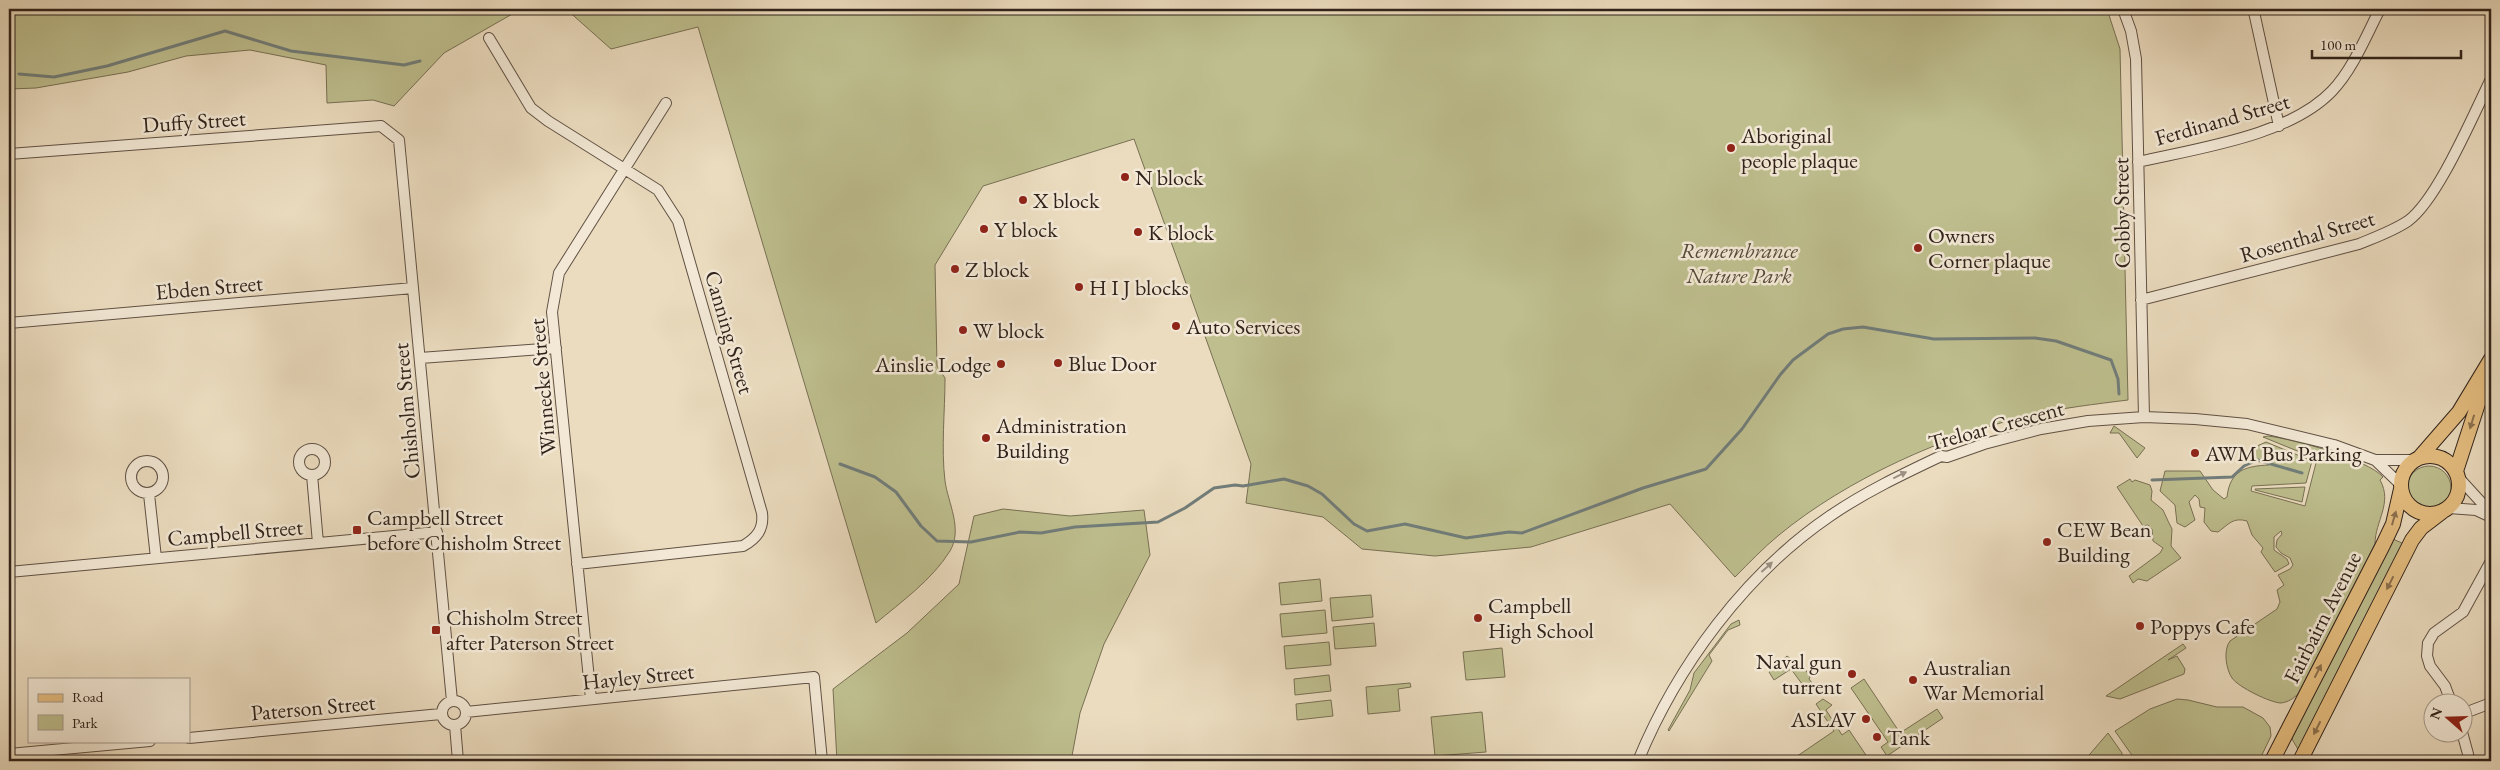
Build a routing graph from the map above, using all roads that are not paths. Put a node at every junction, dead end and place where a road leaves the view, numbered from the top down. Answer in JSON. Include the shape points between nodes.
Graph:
{"nodes":[{"id":1,"x":2122,"y":9,"type":"edge"},
{"id":2,"x":2380,"y":9,"type":"edge"},
{"id":3,"x":2254,"y":12,"type":"dead end"},
{"id":4,"x":489,"y":38,"type":"dead end"},
{"id":5,"x":2491,"y":79,"type":"edge"},
{"id":6,"x":666,"y":103,"type":"dead end"},
{"id":7,"x":382,"y":126,"type":"joint"},
{"id":8,"x":2279,"y":126,"type":"junction"},
{"id":9,"x":9,"y":154,"type":"edge"},
{"id":10,"x":2138,"y":162,"type":"junction"},
{"id":11,"x":625,"y":170,"type":"junction"},
{"id":12,"x":414,"y":288,"type":"junction"},
{"id":13,"x":2141,"y":300,"type":"junction"},
{"id":14,"x":9,"y":323,"type":"edge"},
{"id":15,"x":556,"y":348,"type":"junction"},
{"id":16,"x":420,"y":358,"type":"junction"},
{"id":17,"x":2491,"y":359,"type":"edge"},
{"id":18,"x":2491,"y":365,"type":"edge"},
{"id":19,"x":2144,"y":417,"type":"junction"},
{"id":20,"x":2416,"y":459,"type":"junction"},
{"id":21,"x":2375,"y":460,"type":"junction"},
{"id":22,"x":312,"y":475,"type":"dead end"},
{"id":23,"x":2457,"y":475,"type":"junction"},
{"id":24,"x":2401,"y":487,"type":"junction"},
{"id":25,"x":149,"y":494,"type":"dead end"},
{"id":26,"x":2445,"y":510,"type":"junction"},
{"id":27,"x":2491,"y":513,"type":"edge"},
{"id":28,"x":2491,"y":517,"type":"edge"},
{"id":29,"x":437,"y":532,"type":"junction"},
{"id":30,"x":318,"y":543,"type":"junction"},
{"id":31,"x":156,"y":558,"type":"junction"},
{"id":32,"x":2491,"y":561,"type":"edge"},
{"id":33,"x":577,"y":564,"type":"junction"},
{"id":34,"x":9,"y":572,"type":"edge"},
{"id":35,"x":2447,"y":692,"type":"edge"},
{"id":36,"x":591,"y":699,"type":"junction"},
{"id":37,"x":452,"y":701,"type":"junction"},
{"id":38,"x":2491,"y":703,"type":"edge"},
{"id":39,"x":2472,"y":710,"type":"edge"},
{"id":40,"x":466,"y":712,"type":"junction"},
{"id":41,"x":441,"y":714,"type":"junction"},
{"id":42,"x":455,"y":725,"type":"junction"},
{"id":43,"x":190,"y":738,"type":"edge"},
{"id":44,"x":139,"y":742,"type":"edge"},
{"id":45,"x":2465,"y":742,"type":"edge"},
{"id":46,"x":9,"y":754,"type":"edge"},
{"id":47,"x":458,"y":761,"type":"edge"},
{"id":48,"x":822,"y":761,"type":"edge"},
{"id":49,"x":1638,"y":761,"type":"edge"},
{"id":50,"x":2272,"y":761,"type":"edge"},
{"id":51,"x":2300,"y":761,"type":"edge"},
{"id":52,"x":2468,"y":761,"type":"edge"}],
"edges":[{"from":1,"to":10,"type":"street","name":"Cobby Street","via":[[2131,31],[2136,59]]},
{"from":2,"to":8,"type":"street","name":"Ferdinand Street","via":[[2334,90],[2314,108]]},
{"from":3,"to":8,"type":"street"},
{"from":4,"to":11,"type":"street","name":"Canning Street","via":[[531,108]]},
{"from":5,"to":13,"type":"street","name":"Rosenthal Street","via":[[2424,206],[2390,232],[2359,244]]},
{"from":6,"to":11,"type":"street","name":"Winnecke Street"},
{"from":7,"to":9,"type":"street","name":"Duffy Street"},
{"from":7,"to":12,"type":"street","name":"Chisholm Street","via":[[399,140]]},
{"from":8,"to":10,"type":"street","name":"Ferdinand Street"},
{"from":10,"to":13,"type":"street","name":"Cobby Street"},
{"from":11,"to":15,"type":"street","name":"Winnecke Street","via":[[559,273],[552,312]]},
{"from":11,"to":33,"type":"street","name":"Canning Street","via":[[658,190],[678,221],[763,522],[760,531],[742,546]]},
{"from":12,"to":14,"type":"street","name":"Ebden Street"},
{"from":12,"to":16,"type":"street","name":"Chisholm Street"},
{"from":13,"to":19,"type":"street","name":"Cobby Street"},
{"from":15,"to":16,"type":"street"},
{"from":15,"to":33,"type":"street","name":"Winnecke Street"},
{"from":16,"to":29,"type":"street","name":"Chisholm Street"},
{"from":17,"to":20,"type":"main road","via":[[2459,412]]},
{"from":18,"to":23,"type":"main road","one_way":true},
{"from":19,"to":21,"type":"street","name":"Treloar Crescent","via":[[2264,427],[2334,445]]},
{"from":49,"to":19,"type":"street","name":"Treloar Crescent","one_way":true,"via":[[1666,704],[1690,665],[1756,577],[1830,516],[1896,477],[1940,456],[1947,457],[2041,429],[2088,421]]},
{"from":20,"to":21,"type":"street","name":"Treloar Crescent"},
{"from":20,"to":23,"type":"main road","via":[[2428,456],[2441,458]]},
{"from":20,"to":24,"type":"main road","via":[[2404,472]]},
{"from":21,"to":24,"type":"street","name":"Treloar Crescent"},
{"from":22,"to":30,"type":"street","name":"Campbell Street"},
{"from":23,"to":26,"type":"main road","via":[[2458,495]]},
{"from":23,"to":27,"type":"street"},
{"from":24,"to":26,"type":"main road","via":[[2406,503],[2417,512],[2428,515]]},
{"from":50,"to":24,"type":"main road","name":"Fairbairn Avenue","one_way":true,"via":[[2391,530]]},
{"from":25,"to":31,"type":"street","name":"Campbell Street"},
{"from":26,"to":28,"type":"street","via":[[2476,510]]},
{"from":26,"to":51,"type":"main road","name":"Fairbairn Avenue","one_way":true,"via":[[2412,540]]},
{"from":29,"to":30,"type":"street","name":"Campbell Street"},
{"from":29,"to":37,"type":"street","name":"Chisholm Street"},
{"from":30,"to":31,"type":"street","name":"Campbell Street"},
{"from":31,"to":34,"type":"street","name":"Campbell Street"},
{"from":32,"to":35,"type":"street","via":[[2463,612],[2434,633],[2428,643],[2430,666]]},
{"from":33,"to":36,"type":"street","name":"Winnecke Street"},
{"from":36,"to":40,"type":"street","name":"Hayley Street"},
{"from":36,"to":48,"type":"street","name":"Hayley Street","via":[[814,677]]},
{"from":37,"to":40,"type":"street","via":[[460,702]]},
{"from":37,"to":41,"type":"street","via":[[446,704]]},
{"from":38,"to":39,"type":"street"},
{"from":40,"to":42,"type":"street","via":[[464,719]]},
{"from":41,"to":42,"type":"street","via":[[444,721]]},
{"from":41,"to":43,"type":"street","name":"Paterson Street"},
{"from":42,"to":47,"type":"street"},
{"from":44,"to":46,"type":"street"},
{"from":45,"to":52,"type":"street"}]}
